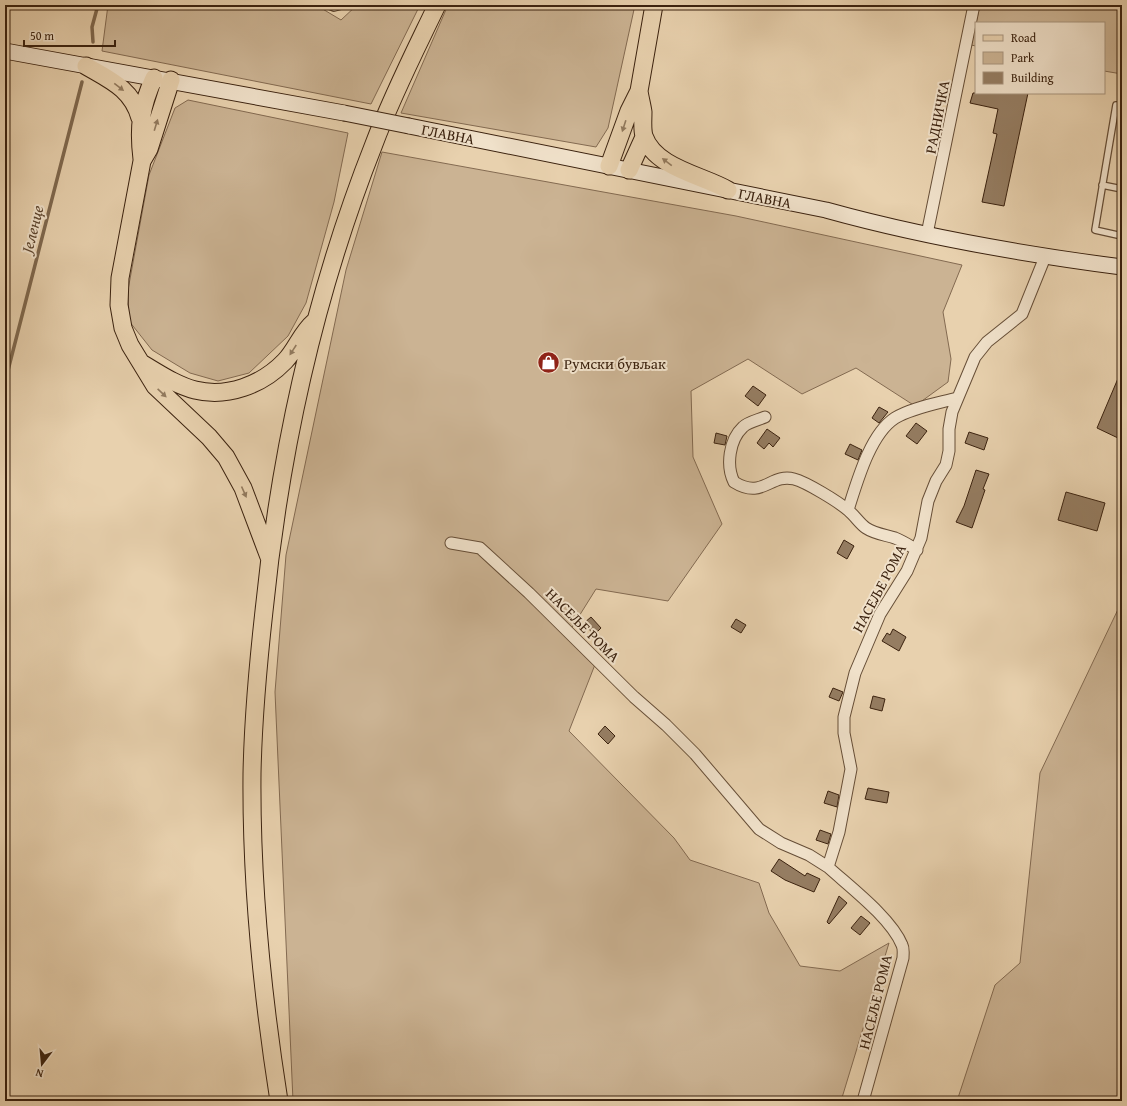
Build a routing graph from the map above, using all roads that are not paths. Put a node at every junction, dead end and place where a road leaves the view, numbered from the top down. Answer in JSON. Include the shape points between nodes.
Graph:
{"nodes":[{"id":1,"x":327,"y":5,"type":"edge"},
{"id":2,"x":346,"y":5,"type":"edge"},
{"id":3,"x":437,"y":5,"type":"edge"},
{"id":4,"x":654,"y":5,"type":"edge"},
{"id":5,"x":974,"y":5,"type":"edge"},
{"id":6,"x":5,"y":51,"type":"edge"},
{"id":7,"x":86,"y":66,"type":"junction"},
{"id":8,"x":154,"y":78,"type":"junction"},
{"id":9,"x":171,"y":80,"type":"junction"},
{"id":10,"x":639,"y":91,"type":"junction"},
{"id":11,"x":1122,"y":106,"type":"edge"},
{"id":12,"x":140,"y":118,"type":"junction"},
{"id":13,"x":644,"y":137,"type":"junction"},
{"id":14,"x":142,"y":161,"type":"junction"},
{"id":15,"x":608,"y":166,"type":"junction"},
{"id":16,"x":629,"y":170,"type":"junction"},
{"id":17,"x":1102,"y":185,"type":"junction"},
{"id":18,"x":1122,"y":189,"type":"edge"},
{"id":19,"x":728,"y":190,"type":"junction"},
{"id":20,"x":928,"y":234,"type":"junction"},
{"id":21,"x":1122,"y":236,"type":"edge"},
{"id":22,"x":1045,"y":257,"type":"junction"},
{"id":23,"x":1122,"y":267,"type":"edge"},
{"id":24,"x":317,"y":319,"type":"junction"},
{"id":25,"x":140,"y":361,"type":"junction"},
{"id":26,"x":957,"y":398,"type":"junction"},
{"id":27,"x":765,"y":417,"type":"dead end"},
{"id":28,"x":848,"y":510,"type":"junction"},
{"id":29,"x":451,"y":543,"type":"dead end"},
{"id":30,"x":916,"y":550,"type":"junction"},
{"id":31,"x":269,"y":557,"type":"junction"},
{"id":32,"x":828,"y":867,"type":"junction"},
{"id":33,"x":279,"y":1101,"type":"edge"},
{"id":34,"x":863,"y":1101,"type":"edge"}],
"edges":[{"from":1,"to":2,"type":"lane","via":[[334,8]]},
{"from":3,"to":24,"type":"main road","via":[[392,99],[373,146]]},
{"from":4,"to":10,"type":"main road"},
{"from":5,"to":20,"type":"street","name":"РАДНИЧКА"},
{"from":6,"to":7,"type":"main road","name":"ГЛАВНА"},
{"from":7,"to":8,"type":"main road","name":"ГЛАВНА"},
{"from":7,"to":12,"type":"main road","one_way":true,"via":[[128,94]]},
{"from":8,"to":9,"type":"main road","name":"ГЛАВНА"},
{"from":8,"to":12,"type":"main road","via":[[145,97]]},
{"from":14,"to":9,"type":"main road","one_way":true,"via":[[149,149]]},
{"from":9,"to":15,"type":"main road","name":"ГЛАВНА","bridge":true,"via":[[344,112]]},
{"from":10,"to":13,"type":"main road"},
{"from":10,"to":15,"type":"main road","one_way":true},
{"from":11,"to":17,"type":"lane","via":[[1116,105]]},
{"from":12,"to":14,"type":"main road"},
{"from":13,"to":16,"type":"main road"},
{"from":19,"to":13,"type":"main road","one_way":true,"via":[[671,165]]},
{"from":14,"to":25,"type":"main road","via":[[123,258],[119,295],[123,328]]},
{"from":15,"to":16,"type":"main road","name":"ГЛАВНА"},
{"from":16,"to":19,"type":"main road","name":"ГЛАВНА"},
{"from":17,"to":18,"type":"lane"},
{"from":17,"to":21,"type":"lane","via":[[1095,230]]},
{"from":19,"to":20,"type":"main road","name":"ГЛАВНА"},
{"from":20,"to":22,"type":"main road","name":"ГЛАВНА"},
{"from":22,"to":23,"type":"main road","name":"ГЛАВНА"},
{"from":22,"to":26,"type":"street","name":"НАСЕЉЕ РОМА","via":[[1022,314],[986,342],[975,357]]},
{"from":24,"to":25,"type":"main road","one_way":true,"via":[[276,370],[254,383],[232,391],[195,390],[164,377]]},
{"from":24,"to":31,"type":"main road","via":[[283,464]]},
{"from":25,"to":31,"type":"main road","one_way":true,"via":[[155,386],[209,437],[226,457],[246,494]]},
{"from":26,"to":28,"type":"street","via":[[904,414],[888,424],[878,437],[861,471]]},
{"from":26,"to":30,"type":"street","name":"НАСЕЉЕ РОМА","via":[[949,429],[946,465],[928,501],[921,538]]},
{"from":27,"to":28,"type":"street","via":[[744,426],[737,434],[729,466],[734,482],[743,488],[751,489],[783,478],[794,479]]},
{"from":28,"to":30,"type":"street","via":[[866,528],[899,540]]},
{"from":29,"to":32,"type":"street","name":"НАСЕЉЕ РОМА","via":[[480,548],[529,593],[695,754],[758,829]]},
{"from":30,"to":32,"type":"street","name":"НАСЕЉЕ РОМА","via":[[907,571],[880,614],[855,673],[845,712],[844,733],[851,769],[840,832]]},
{"from":31,"to":33,"type":"main road","via":[[254,741],[254,851],[262,977]]},
{"from":32,"to":34,"type":"street","name":"НАСЕЉЕ РОМА","via":[[879,914],[903,947],[903,958]]}]}
